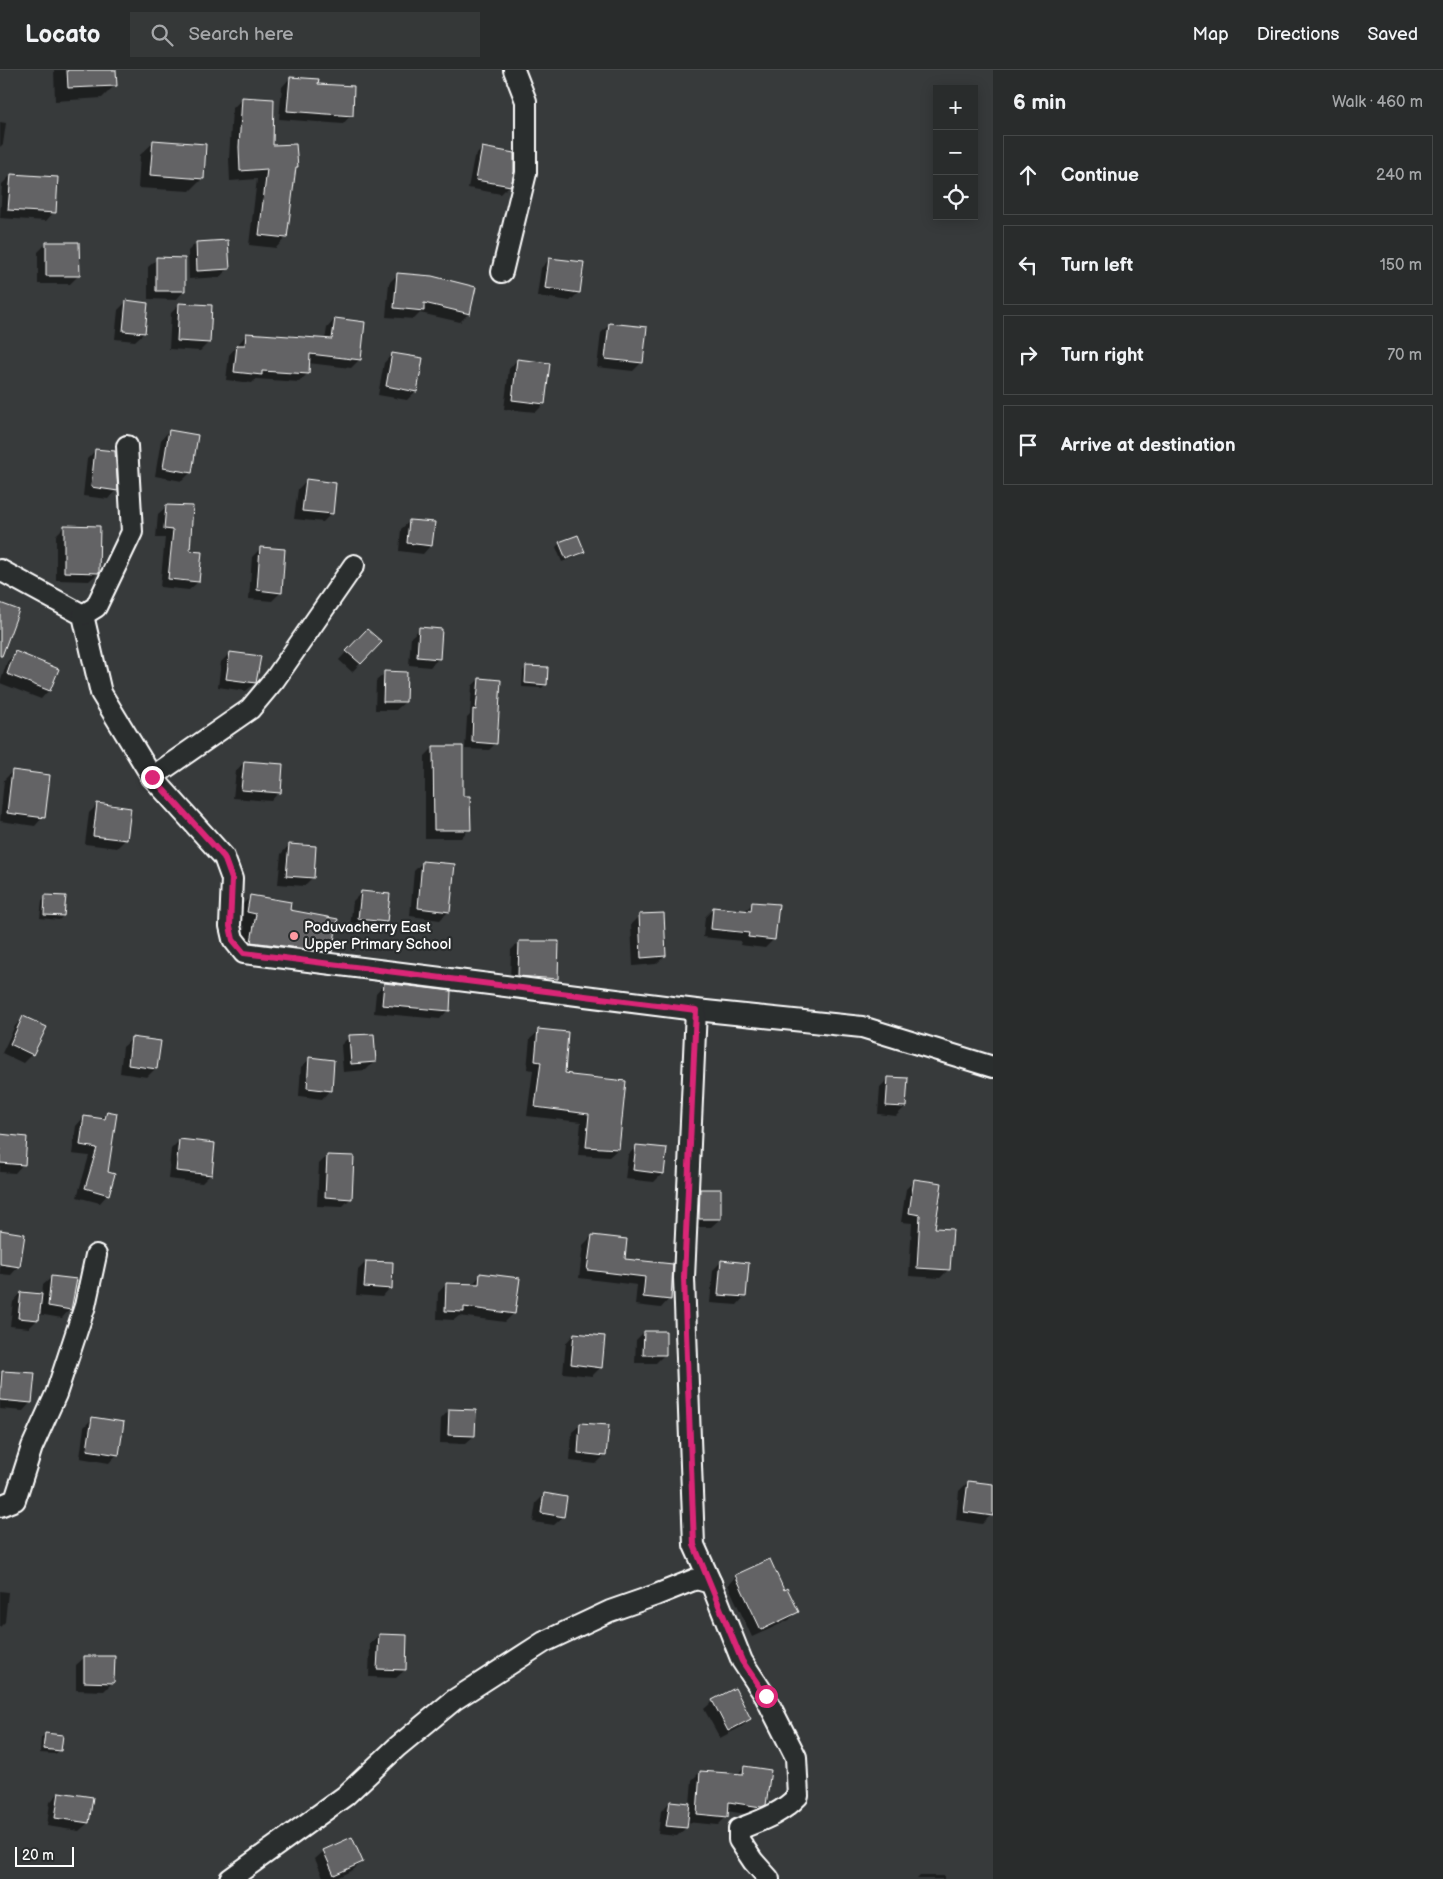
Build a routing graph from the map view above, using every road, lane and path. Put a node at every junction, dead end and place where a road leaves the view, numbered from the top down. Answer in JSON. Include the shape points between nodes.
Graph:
{"nodes":[{"id":1,"x":514,"y":70,"type":"edge"},
{"id":2,"x":502,"y":272,"type":"dead end"},
{"id":3,"x":127,"y":446,"type":"dead end"},
{"id":4,"x":354,"y":565,"type":"dead end"},
{"id":5,"x":0,"y":570,"type":"edge"},
{"id":6,"x":83,"y":616,"type":"junction"},
{"id":7,"x":152,"y":777,"type":"junction"},
{"id":8,"x":696,"y":1010,"type":"junction"},
{"id":9,"x":993,"y":1067,"type":"edge"},
{"id":10,"x":96,"y":1255,"type":"dead end"},
{"id":11,"x":0,"y":1506,"type":"edge"},
{"id":12,"x":711,"y":1583,"type":"junction"},
{"id":13,"x":230,"y":1879,"type":"edge"},
{"id":14,"x":769,"y":1879,"type":"edge"}],
"edges":[{"from":1,"to":2,"type":"street","via":[[526,101],[526,173]]},
{"from":3,"to":6,"type":"street","via":[[132,532],[96,607]]},
{"from":4,"to":7,"type":"street","via":[[275,679],[250,709]]},
{"from":5,"to":6,"type":"street"},
{"from":6,"to":7,"type":"street","via":[[101,693]]},
{"from":7,"to":8,"type":"street","via":[[224,857],[232,879],[230,926],[233,940],[244,953]]},
{"from":8,"to":9,"type":"street","via":[[862,1027]]},
{"from":8,"to":12,"type":"street","via":[[684,1278],[694,1545]]},
{"from":10,"to":11,"type":"street","via":[[85,1306],[56,1394],[32,1447],[15,1500]]},
{"from":12,"to":13,"type":"street","via":[[696,1579],[610,1611],[544,1642],[454,1700],[345,1796]]},
{"from":12,"to":14,"type":"street","via":[[742,1661],[766,1696],[796,1757],[798,1796],[788,1807],[739,1829],[739,1840]]}]}
